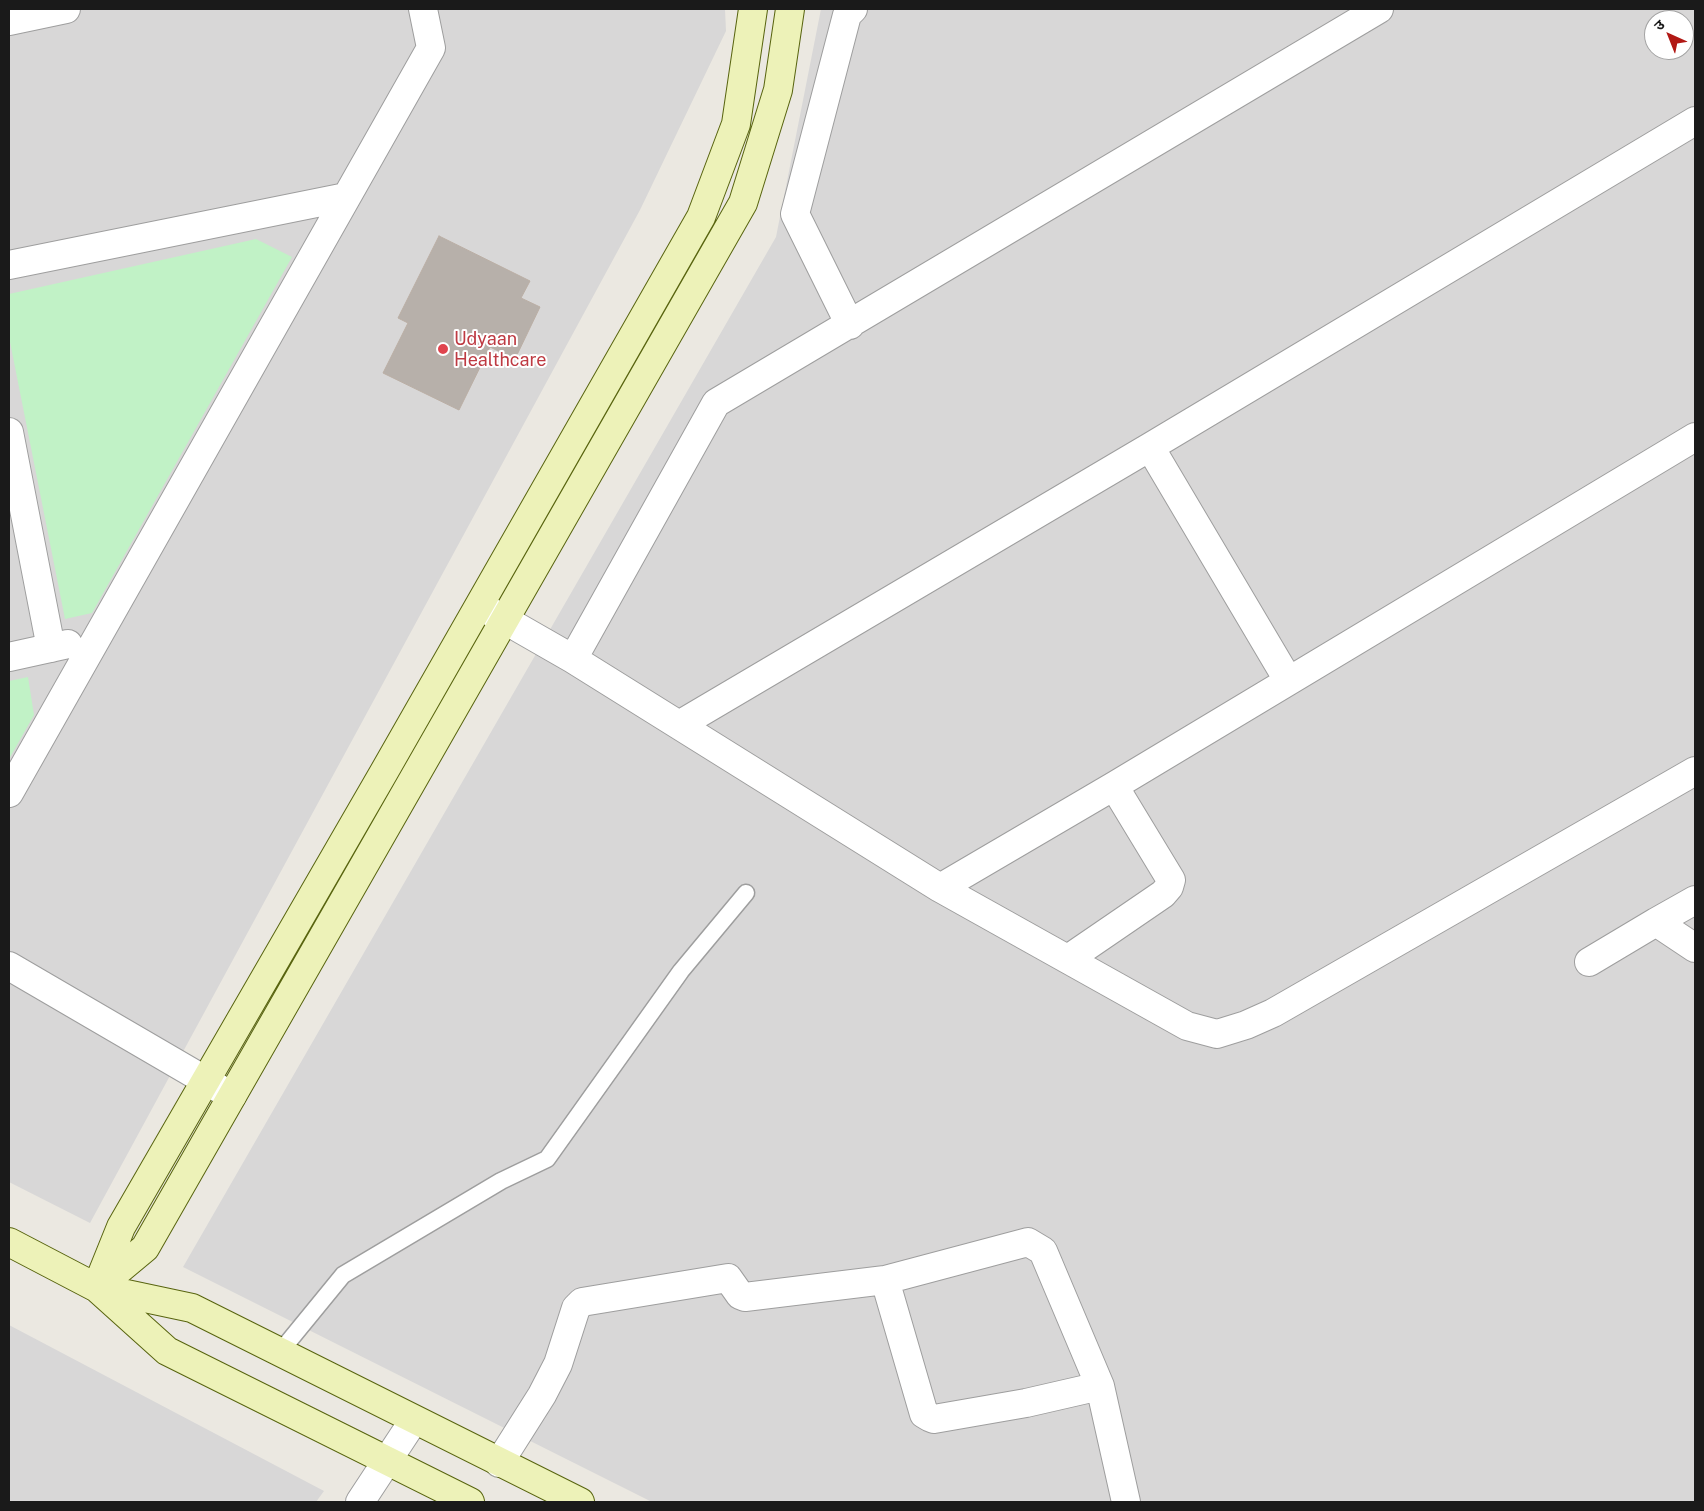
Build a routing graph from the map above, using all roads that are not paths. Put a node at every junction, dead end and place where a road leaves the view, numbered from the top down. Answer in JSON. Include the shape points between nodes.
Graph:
{"nodes":[{"id":1,"x":66,"y":9,"type":"edge"},
{"id":2,"x":423,"y":9,"type":"edge"},
{"id":3,"x":753,"y":9,"type":"edge"},
{"id":4,"x":790,"y":9,"type":"edge"},
{"id":5,"x":853,"y":9,"type":"edge"},
{"id":6,"x":1379,"y":9,"type":"edge"},
{"id":7,"x":9,"y":20,"type":"edge"},
{"id":8,"x":1695,"y":121,"type":"edge"},
{"id":9,"x":346,"y":197,"type":"junction"},
{"id":10,"x":9,"y":265,"type":"edge"},
{"id":11,"x":850,"y":324,"type":"junction"},
{"id":12,"x":9,"y":432,"type":"edge"},
{"id":13,"x":1695,"y":437,"type":"edge"},
{"id":14,"x":1150,"y":448,"type":"junction"},
{"id":15,"x":479,"y":605,"type":"junction"},
{"id":16,"x":505,"y":620,"type":"junction"},
{"id":17,"x":96,"y":638,"type":"junction"},
{"id":18,"x":51,"y":648,"type":"junction"},
{"id":19,"x":9,"y":656,"type":"edge"},
{"id":20,"x":573,"y":659,"type":"junction"},
{"id":21,"x":1288,"y":680,"type":"junction"},
{"id":22,"x":679,"y":724,"type":"junction"},
{"id":23,"x":1695,"y":771,"type":"edge"},
{"id":24,"x":1114,"y":786,"type":"junction"},
{"id":25,"x":9,"y":793,"type":"edge"},
{"id":26,"x":940,"y":888,"type":"junction"},
{"id":27,"x":746,"y":893,"type":"dead end"},
{"id":28,"x":1695,"y":900,"type":"edge"},
{"id":29,"x":1656,"y":922,"type":"junction"},
{"id":30,"x":1695,"y":948,"type":"edge"},
{"id":31,"x":1068,"y":959,"type":"junction"},
{"id":32,"x":1589,"y":962,"type":"dead end"},
{"id":33,"x":9,"y":966,"type":"edge"},
{"id":34,"x":206,"y":1080,"type":"junction"},
{"id":35,"x":232,"y":1096,"type":"junction"},
{"id":36,"x":9,"y":1242,"type":"edge"},
{"id":37,"x":885,"y":1280,"type":"junction"},
{"id":38,"x":97,"y":1288,"type":"junction"},
{"id":39,"x":280,"y":1352,"type":"junction"},
{"id":40,"x":1100,"y":1386,"type":"junction"},
{"id":41,"x":414,"y":1420,"type":"junction"},
{"id":42,"x":387,"y":1461,"type":"junction"},
{"id":43,"x":500,"y":1462,"type":"junction"},
{"id":44,"x":360,"y":1502,"type":"edge"},
{"id":45,"x":470,"y":1502,"type":"edge"},
{"id":46,"x":580,"y":1502,"type":"edge"},
{"id":47,"x":1126,"y":1502,"type":"edge"}],
"edges":[{"from":1,"to":7,"type":"street"},
{"from":2,"to":9,"type":"street","via":[[431,48]]},
{"from":3,"to":15,"type":"street","via":[[736,124],[700,218]]},
{"from":4,"to":16,"type":"street","via":[[778,90],[743,203]]},
{"from":5,"to":11,"type":"street","via":[[847,15],[795,214]]},
{"from":6,"to":11,"type":"street"},
{"from":8,"to":14,"type":"street"},
{"from":9,"to":10,"type":"street"},
{"from":9,"to":17,"type":"street"},
{"from":11,"to":20,"type":"street","via":[[716,403]]},
{"from":12,"to":18,"type":"street"},
{"from":13,"to":21,"type":"street"},
{"from":14,"to":21,"type":"street"},
{"from":14,"to":22,"type":"street"},
{"from":15,"to":16,"type":"street"},
{"from":15,"to":34,"type":"street"},
{"from":16,"to":20,"type":"street"},
{"from":16,"to":35,"type":"street"},
{"from":17,"to":18,"type":"street"},
{"from":17,"to":25,"type":"street"},
{"from":18,"to":19,"type":"street"},
{"from":20,"to":22,"type":"street"},
{"from":21,"to":24,"type":"street"},
{"from":22,"to":26,"type":"street"},
{"from":23,"to":31,"type":"street","via":[[1273,1013],[1217,1034],[1187,1026]]},
{"from":24,"to":26,"type":"street"},
{"from":24,"to":31,"type":"street","via":[[1171,880],[1169,888]]},
{"from":26,"to":31,"type":"street"},
{"from":27,"to":39,"type":"lane","via":[[681,971],[547,1159],[500,1181],[343,1275]]},
{"from":28,"to":29,"type":"street"},
{"from":29,"to":30,"type":"street"},
{"from":29,"to":32,"type":"street"},
{"from":33,"to":34,"type":"street"},
{"from":34,"to":35,"type":"street"},
{"from":34,"to":38,"type":"street","via":[[121,1227]]},
{"from":35,"to":38,"type":"street","via":[[145,1248]]},
{"from":36,"to":38,"type":"street"},
{"from":37,"to":40,"type":"street","via":[[1016,1244],[1028,1242],[1036,1245],[1043,1251]]},
{"from":37,"to":40,"type":"street","via":[[924,1414],[929,1417],[1026,1403]]},
{"from":37,"to":43,"type":"street","via":[[746,1297],[740,1295],[728,1278],[582,1302],[576,1308],[558,1364]]},
{"from":38,"to":39,"type":"street","via":[[192,1308]]},
{"from":38,"to":42,"type":"street","via":[[167,1351]]},
{"from":39,"to":41,"type":"street"},
{"from":40,"to":47,"type":"street"},
{"from":41,"to":42,"type":"street"},
{"from":41,"to":43,"type":"street"},
{"from":42,"to":44,"type":"street"},
{"from":42,"to":45,"type":"street"},
{"from":43,"to":46,"type":"street"}]}
